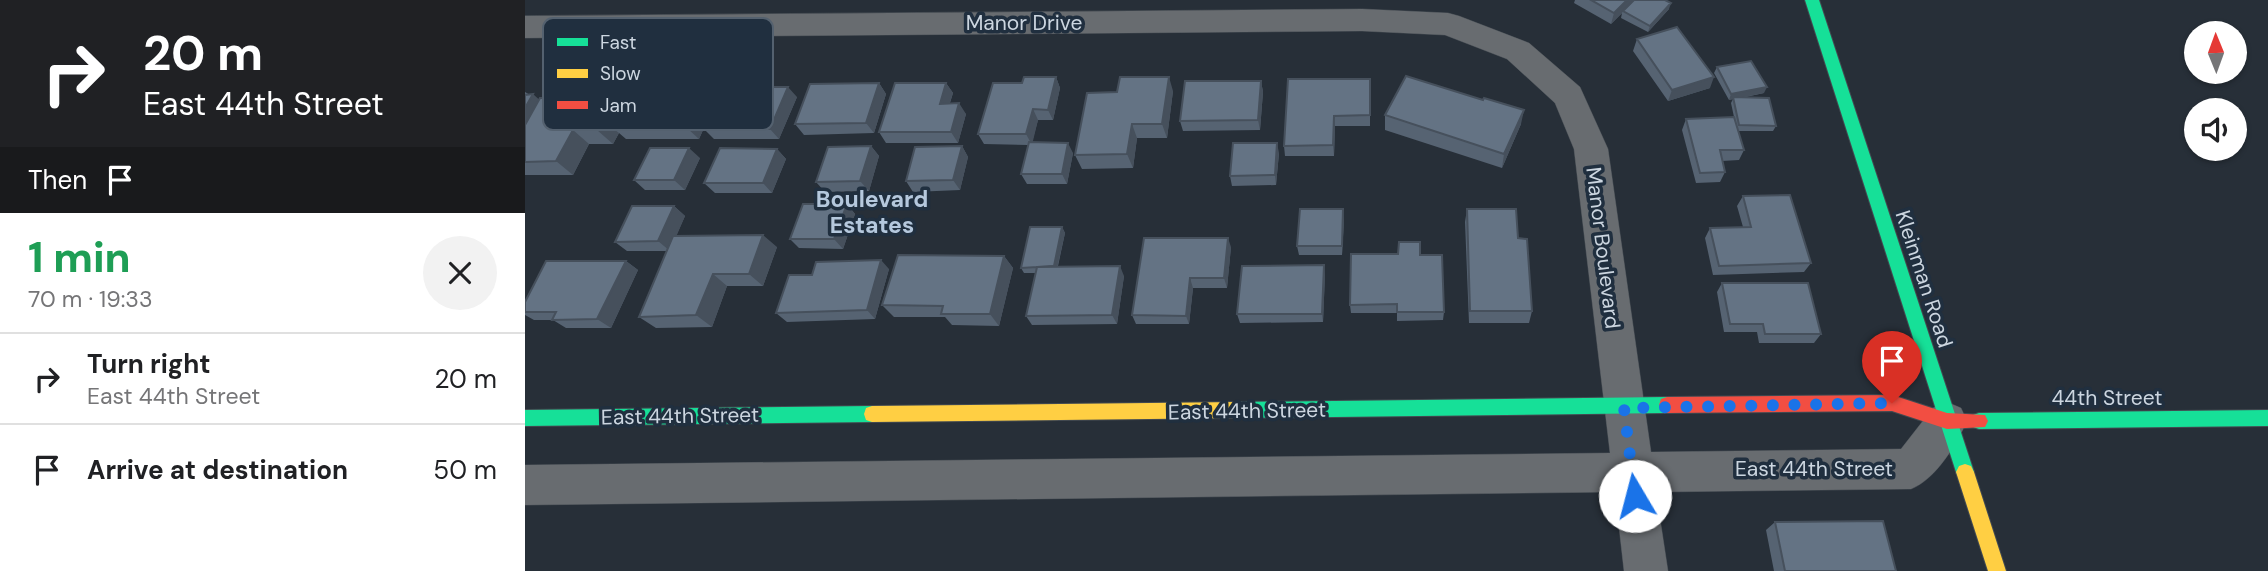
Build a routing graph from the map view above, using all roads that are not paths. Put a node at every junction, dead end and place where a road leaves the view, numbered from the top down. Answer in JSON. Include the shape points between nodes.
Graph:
{"nodes":[{"id":1,"x":1812,"y":0,"type":"edge"},
{"id":2,"x":773,"y":25,"type":"edge"},
{"id":3,"x":525,"y":27,"type":"edge"},
{"id":4,"x":543,"y":27,"type":"edge"},
{"id":5,"x":1518,"y":51,"type":"joint"},
{"id":6,"x":1624,"y":408,"type":"junction"},
{"id":7,"x":525,"y":418,"type":"edge"},
{"id":8,"x":2268,"y":418,"type":"edge"},
{"id":9,"x":1947,"y":421,"type":"junction"},
{"id":10,"x":1631,"y":471,"type":"junction"},
{"id":11,"x":525,"y":485,"type":"edge"},
{"id":12,"x":1646,"y":571,"type":"edge"},
{"id":13,"x":1997,"y":571,"type":"edge"}],
"edges":[{"from":1,"to":9,"type":"street","name":"Kleinman Road"},
{"from":2,"to":5,"type":"street","name":"Manor Drive","via":[[1362,20],[1448,24]]},
{"from":3,"to":4,"type":"street","name":"Manor Drive"},
{"from":5,"to":6,"type":"street","name":"Manor Boulevard","via":[[1567,96],[1591,149]]},
{"from":6,"to":7,"type":"street","name":"East 44th Street"},
{"from":6,"to":9,"type":"street","name":"East 44th Street","via":[[1892,403]]},
{"from":6,"to":10,"type":"street","name":"Manor Boulevard"},
{"from":8,"to":9,"type":"street","name":"44th Street"},
{"from":9,"to":10,"type":"street","name":"East 44th Street","via":[[1911,469]]},
{"from":9,"to":13,"type":"street","name":"Kleinman Road"},
{"from":10,"to":11,"type":"street","name":"East 44th Street"},
{"from":10,"to":12,"type":"street","name":"Manor Boulevard"}]}
